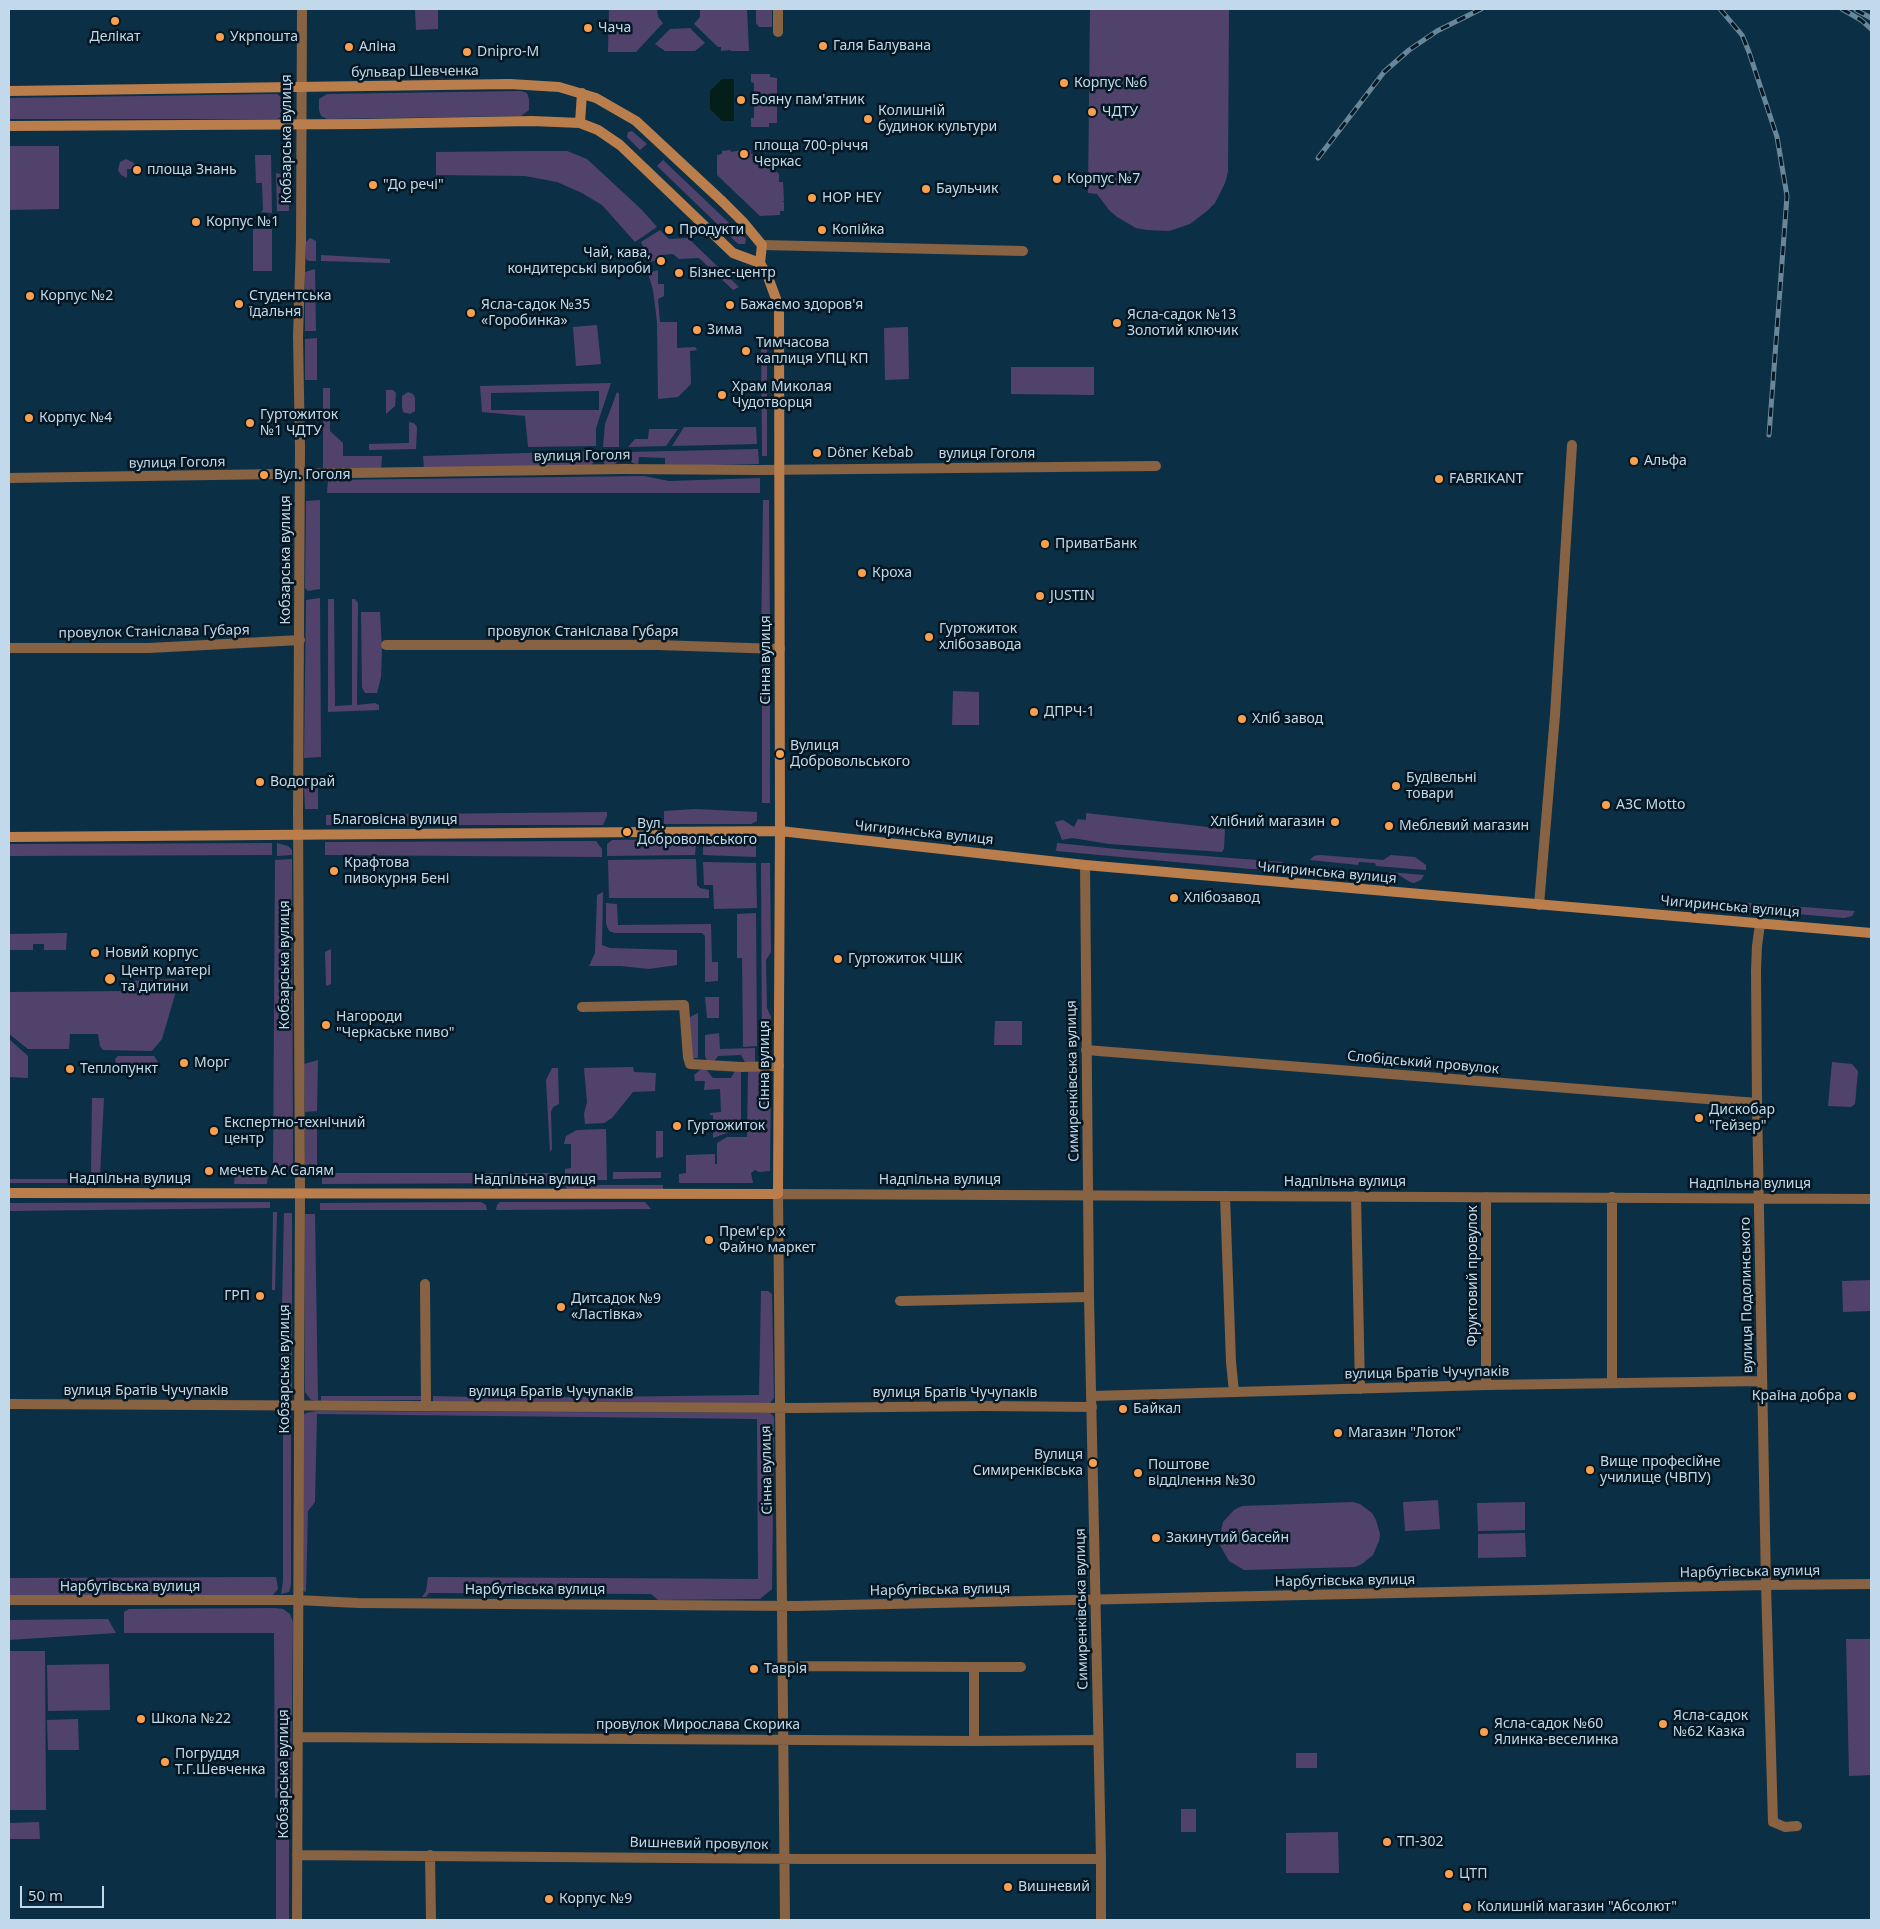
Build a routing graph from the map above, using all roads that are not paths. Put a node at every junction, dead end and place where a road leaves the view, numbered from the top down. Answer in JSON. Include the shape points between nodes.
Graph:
{"nodes":[{"id":1,"x":302,"y":9,"type":"edge"},
{"id":2,"x":778,"y":9,"type":"edge"},
{"id":3,"x":778,"y":32,"type":"dead end"},
{"id":4,"x":301,"y":88,"type":"junction"},
{"id":5,"x":9,"y":91,"type":"edge"},
{"id":6,"x":582,"y":93,"type":"junction"},
{"id":7,"x":580,"y":123,"type":"junction"},
{"id":8,"x":300,"y":125,"type":"junction"},
{"id":9,"x":9,"y":126,"type":"edge"},
{"id":10,"x":762,"y":244,"type":"junction"},
{"id":11,"x":1023,"y":251,"type":"dead end"},
{"id":12,"x":760,"y":263,"type":"junction"},
{"id":13,"x":1572,"y":445,"type":"dead end"},
{"id":14,"x":1156,"y":466,"type":"dead end"},
{"id":15,"x":779,"y":470,"type":"junction"},
{"id":16,"x":299,"y":475,"type":"junction"},
{"id":17,"x":9,"y":478,"type":"edge"},
{"id":18,"x":300,"y":640,"type":"junction"},
{"id":19,"x":386,"y":645,"type":"dead end"},
{"id":20,"x":9,"y":648,"type":"edge"},
{"id":21,"x":780,"y":649,"type":"junction"},
{"id":22,"x":780,"y":831,"type":"junction"},
{"id":23,"x":298,"y":834,"type":"junction"},
{"id":24,"x":9,"y":837,"type":"edge"},
{"id":25,"x":1085,"y":866,"type":"junction"},
{"id":26,"x":1539,"y":905,"type":"junction"},
{"id":27,"x":1760,"y":924,"type":"junction"},
{"id":28,"x":1871,"y":933,"type":"edge"},
{"id":29,"x":582,"y":1007,"type":"dead end"},
{"id":30,"x":1086,"y":1050,"type":"junction"},
{"id":31,"x":779,"y":1066,"type":"junction"},
{"id":32,"x":1758,"y":1103,"type":"junction"},
{"id":33,"x":9,"y":1193,"type":"edge"},
{"id":34,"x":300,"y":1193,"type":"junction"},
{"id":35,"x":778,"y":1194,"type":"junction"},
{"id":36,"x":1088,"y":1195,"type":"junction"},
{"id":37,"x":1225,"y":1196,"type":"junction"},
{"id":38,"x":1356,"y":1196,"type":"junction"},
{"id":39,"x":1486,"y":1197,"type":"junction"},
{"id":40,"x":1612,"y":1197,"type":"junction"},
{"id":41,"x":1760,"y":1198,"type":"junction"},
{"id":42,"x":1871,"y":1199,"type":"edge"},
{"id":43,"x":426,"y":1284,"type":"dead end"},
{"id":44,"x":1088,"y":1297,"type":"junction"},
{"id":45,"x":900,"y":1301,"type":"dead end"},
{"id":46,"x":1762,"y":1381,"type":"junction"},
{"id":47,"x":1612,"y":1383,"type":"junction"},
{"id":48,"x":1486,"y":1385,"type":"junction"},
{"id":49,"x":1360,"y":1389,"type":"junction"},
{"id":50,"x":1234,"y":1392,"type":"junction"},
{"id":51,"x":1092,"y":1396,"type":"junction"},
{"id":52,"x":9,"y":1404,"type":"edge"},
{"id":53,"x":426,"y":1405,"type":"junction"},
{"id":54,"x":298,"y":1406,"type":"junction"},
{"id":55,"x":780,"y":1407,"type":"junction"},
{"id":56,"x":1092,"y":1407,"type":"junction"},
{"id":57,"x":1871,"y":1584,"type":"edge"},
{"id":58,"x":1766,"y":1585,"type":"junction"},
{"id":59,"x":9,"y":1600,"type":"edge"},
{"id":60,"x":297,"y":1600,"type":"junction"},
{"id":61,"x":1096,"y":1600,"type":"junction"},
{"id":62,"x":782,"y":1605,"type":"junction"},
{"id":63,"x":783,"y":1666,"type":"junction"},
{"id":64,"x":974,"y":1667,"type":"junction"},
{"id":65,"x":1021,"y":1667,"type":"dead end"},
{"id":66,"x":298,"y":1736,"type":"junction"},
{"id":67,"x":784,"y":1740,"type":"junction"},
{"id":68,"x":1098,"y":1740,"type":"junction"},
{"id":69,"x":974,"y":1741,"type":"junction"},
{"id":70,"x":1797,"y":1826,"type":"dead end"},
{"id":71,"x":297,"y":1855,"type":"junction"},
{"id":72,"x":430,"y":1855,"type":"junction"},
{"id":73,"x":1101,"y":1858,"type":"junction"},
{"id":74,"x":785,"y":1859,"type":"junction"},
{"id":75,"x":297,"y":1920,"type":"edge"},
{"id":76,"x":431,"y":1920,"type":"edge"},
{"id":77,"x":785,"y":1920,"type":"edge"},
{"id":78,"x":1101,"y":1920,"type":"edge"}],
"edges":[{"from":1,"to":4,"type":"street","name":"Кобзарська вулиця"},
{"from":2,"to":3,"type":"street"},
{"from":4,"to":5,"type":"main road","name":"бульвар Шевченка"},
{"from":4,"to":6,"type":"main road","name":"бульвар Шевченка","via":[[517,84],[559,87]]},
{"from":4,"to":8,"type":"street","name":"Кобзарська вулиця"},
{"from":6,"to":7,"type":"main road"},
{"from":6,"to":10,"type":"main road","name":"бульвар Шевченка","via":[[609,104],[646,129]]},
{"from":7,"to":8,"type":"main road"},
{"from":7,"to":12,"type":"main road","via":[[598,130],[620,145],[733,253]]},
{"from":8,"to":9,"type":"main road"},
{"from":8,"to":16,"type":"street","name":"Кобзарська вулиця"},
{"from":10,"to":11,"type":"street"},
{"from":10,"to":12,"type":"main road"},
{"from":12,"to":15,"type":"main road","name":"Сінна вулиця","via":[[779,307]]},
{"from":13,"to":26,"type":"street"},
{"from":14,"to":15,"type":"street","name":"вулиця Гоголя"},
{"from":15,"to":16,"type":"street","name":"вулиця Гоголя","via":[[623,469]]},
{"from":15,"to":21,"type":"main road","name":"Сінна вулиця"},
{"from":16,"to":17,"type":"street","name":"вулиця Гоголя"},
{"from":16,"to":18,"type":"street","name":"Кобзарська вулиця"},
{"from":18,"to":20,"type":"street","name":"провулок Станіслава Губаря","via":[[149,648]]},
{"from":18,"to":23,"type":"street","name":"Кобзарська вулиця"},
{"from":19,"to":21,"type":"street","name":"провулок Станіслава Губаря","via":[[657,645]]},
{"from":21,"to":22,"type":"main road","name":"Сінна вулиця"},
{"from":22,"to":23,"type":"main road","name":"Благовісна вулиця"},
{"from":22,"to":25,"type":"main road","name":"Чигиринська вулиця"},
{"from":22,"to":31,"type":"main road","name":"Сінна вулиця"},
{"from":23,"to":24,"type":"main road","name":"Благовісна вулиця"},
{"from":23,"to":34,"type":"street","name":"Кобзарська вулиця"},
{"from":25,"to":26,"type":"main road","name":"Чигиринська вулиця"},
{"from":25,"to":30,"type":"street","name":"Симиренківська вулиця"},
{"from":26,"to":27,"type":"main road","name":"Чигиринська вулиця"},
{"from":27,"to":28,"type":"main road","name":"Чигиринська вулиця"},
{"from":27,"to":32,"type":"street","name":"вулиця Подолинського","via":[[1756,971]]},
{"from":29,"to":31,"type":"street","via":[[684,1005],[690,1064]]},
{"from":30,"to":32,"type":"street","name":"Слобідський провулок"},
{"from":30,"to":36,"type":"street","name":"Симиренківська вулиця"},
{"from":31,"to":35,"type":"main road","name":"Сінна вулиця"},
{"from":32,"to":41,"type":"street","name":"вулиця Подолинського"},
{"from":33,"to":34,"type":"main road","name":"Надпільна вулиця"},
{"from":34,"to":35,"type":"main road","name":"Надпільна вулиця"},
{"from":34,"to":54,"type":"street","name":"Кобзарська вулиця"},
{"from":35,"to":36,"type":"street","name":"Надпільна вулиця"},
{"from":35,"to":55,"type":"street","name":"Сінна вулиця"},
{"from":36,"to":37,"type":"street","name":"Надпільна вулиця"},
{"from":36,"to":44,"type":"street","name":"Симиренківська вулиця"},
{"from":37,"to":38,"type":"street","name":"Надпільна вулиця"},
{"from":37,"to":50,"type":"street"},
{"from":38,"to":39,"type":"street","name":"Надпільна вулиця"},
{"from":38,"to":49,"type":"street"},
{"from":39,"to":40,"type":"street","name":"Надпільна вулиця"},
{"from":39,"to":48,"type":"street","name":"Фруктовий провулок"},
{"from":40,"to":41,"type":"street","name":"Надпільна вулиця"},
{"from":40,"to":47,"type":"street"},
{"from":41,"to":42,"type":"street","name":"Надпільна вулиця"},
{"from":41,"to":46,"type":"street","name":"вулиця Подолинського"},
{"from":43,"to":53,"type":"street"},
{"from":44,"to":45,"type":"street"},
{"from":44,"to":51,"type":"street","name":"Симиренківська вулиця"},
{"from":46,"to":47,"type":"street","name":"вулиця Братів Чучупаків"},
{"from":46,"to":58,"type":"street","name":"вулиця Подолинського"},
{"from":47,"to":48,"type":"street","name":"вулиця Братів Чучупаків"},
{"from":48,"to":49,"type":"street","name":"вулиця Братів Чучупаків"},
{"from":49,"to":50,"type":"street","name":"вулиця Братів Чучупаків"},
{"from":50,"to":51,"type":"street","name":"вулиця Братів Чучупаків"},
{"from":51,"to":56,"type":"street","name":"Симиренківська вулиця"},
{"from":52,"to":54,"type":"street","name":"вулиця Братів Чучупаків"},
{"from":53,"to":54,"type":"street","name":"вулиця Братів Чучупаків"},
{"from":53,"to":55,"type":"street","name":"вулиця Братів Чучупаків"},
{"from":54,"to":60,"type":"street","name":"Кобзарська вулиця"},
{"from":55,"to":56,"type":"street","name":"вулиця Братів Чучупаків"},
{"from":55,"to":62,"type":"street","name":"Сінна вулиця"},
{"from":56,"to":61,"type":"street","name":"Симиренківська вулиця"},
{"from":57,"to":58,"type":"street","name":"Нарбутівська вулиця"},
{"from":58,"to":61,"type":"street","name":"Нарбутівська вулиця"},
{"from":58,"to":70,"type":"street","name":"вулиця Подолинського","via":[[1773,1822],[1785,1827]]},
{"from":59,"to":60,"type":"street","name":"Нарбутівська вулиця"},
{"from":60,"to":62,"type":"street","name":"Нарбутівська вулиця"},
{"from":60,"to":66,"type":"street","name":"Кобзарська вулиця"},
{"from":61,"to":62,"type":"street","name":"Нарбутівська вулиця"},
{"from":61,"to":68,"type":"street","name":"Симиренківська вулиця"},
{"from":62,"to":63,"type":"street","name":"Сінна вулиця"},
{"from":63,"to":64,"type":"street"},
{"from":63,"to":67,"type":"street","name":"Сінна вулиця"},
{"from":64,"to":65,"type":"street"},
{"from":64,"to":69,"type":"street"},
{"from":66,"to":67,"type":"street","name":"провулок Мирослава Скорика"},
{"from":66,"to":71,"type":"street","name":"Кобзарська вулиця"},
{"from":67,"to":69,"type":"street","name":"провулок Мирослава Скорика"},
{"from":67,"to":74,"type":"street","name":"Сінна вулиця"},
{"from":68,"to":69,"type":"street","name":"провулок Мирослава Скорика"},
{"from":68,"to":73,"type":"street","name":"Симиренківська вулиця"},
{"from":71,"to":72,"type":"street","name":"Вишневий провулок"},
{"from":71,"to":75,"type":"street","name":"Кобзарська вулиця"},
{"from":72,"to":74,"type":"street","name":"Вишневий провулок"},
{"from":72,"to":76,"type":"street"},
{"from":73,"to":74,"type":"street","name":"Вишневий провулок"},
{"from":73,"to":78,"type":"street","name":"Симиренківська вулиця"},
{"from":74,"to":77,"type":"street","name":"Сінна вулиця"}]}
